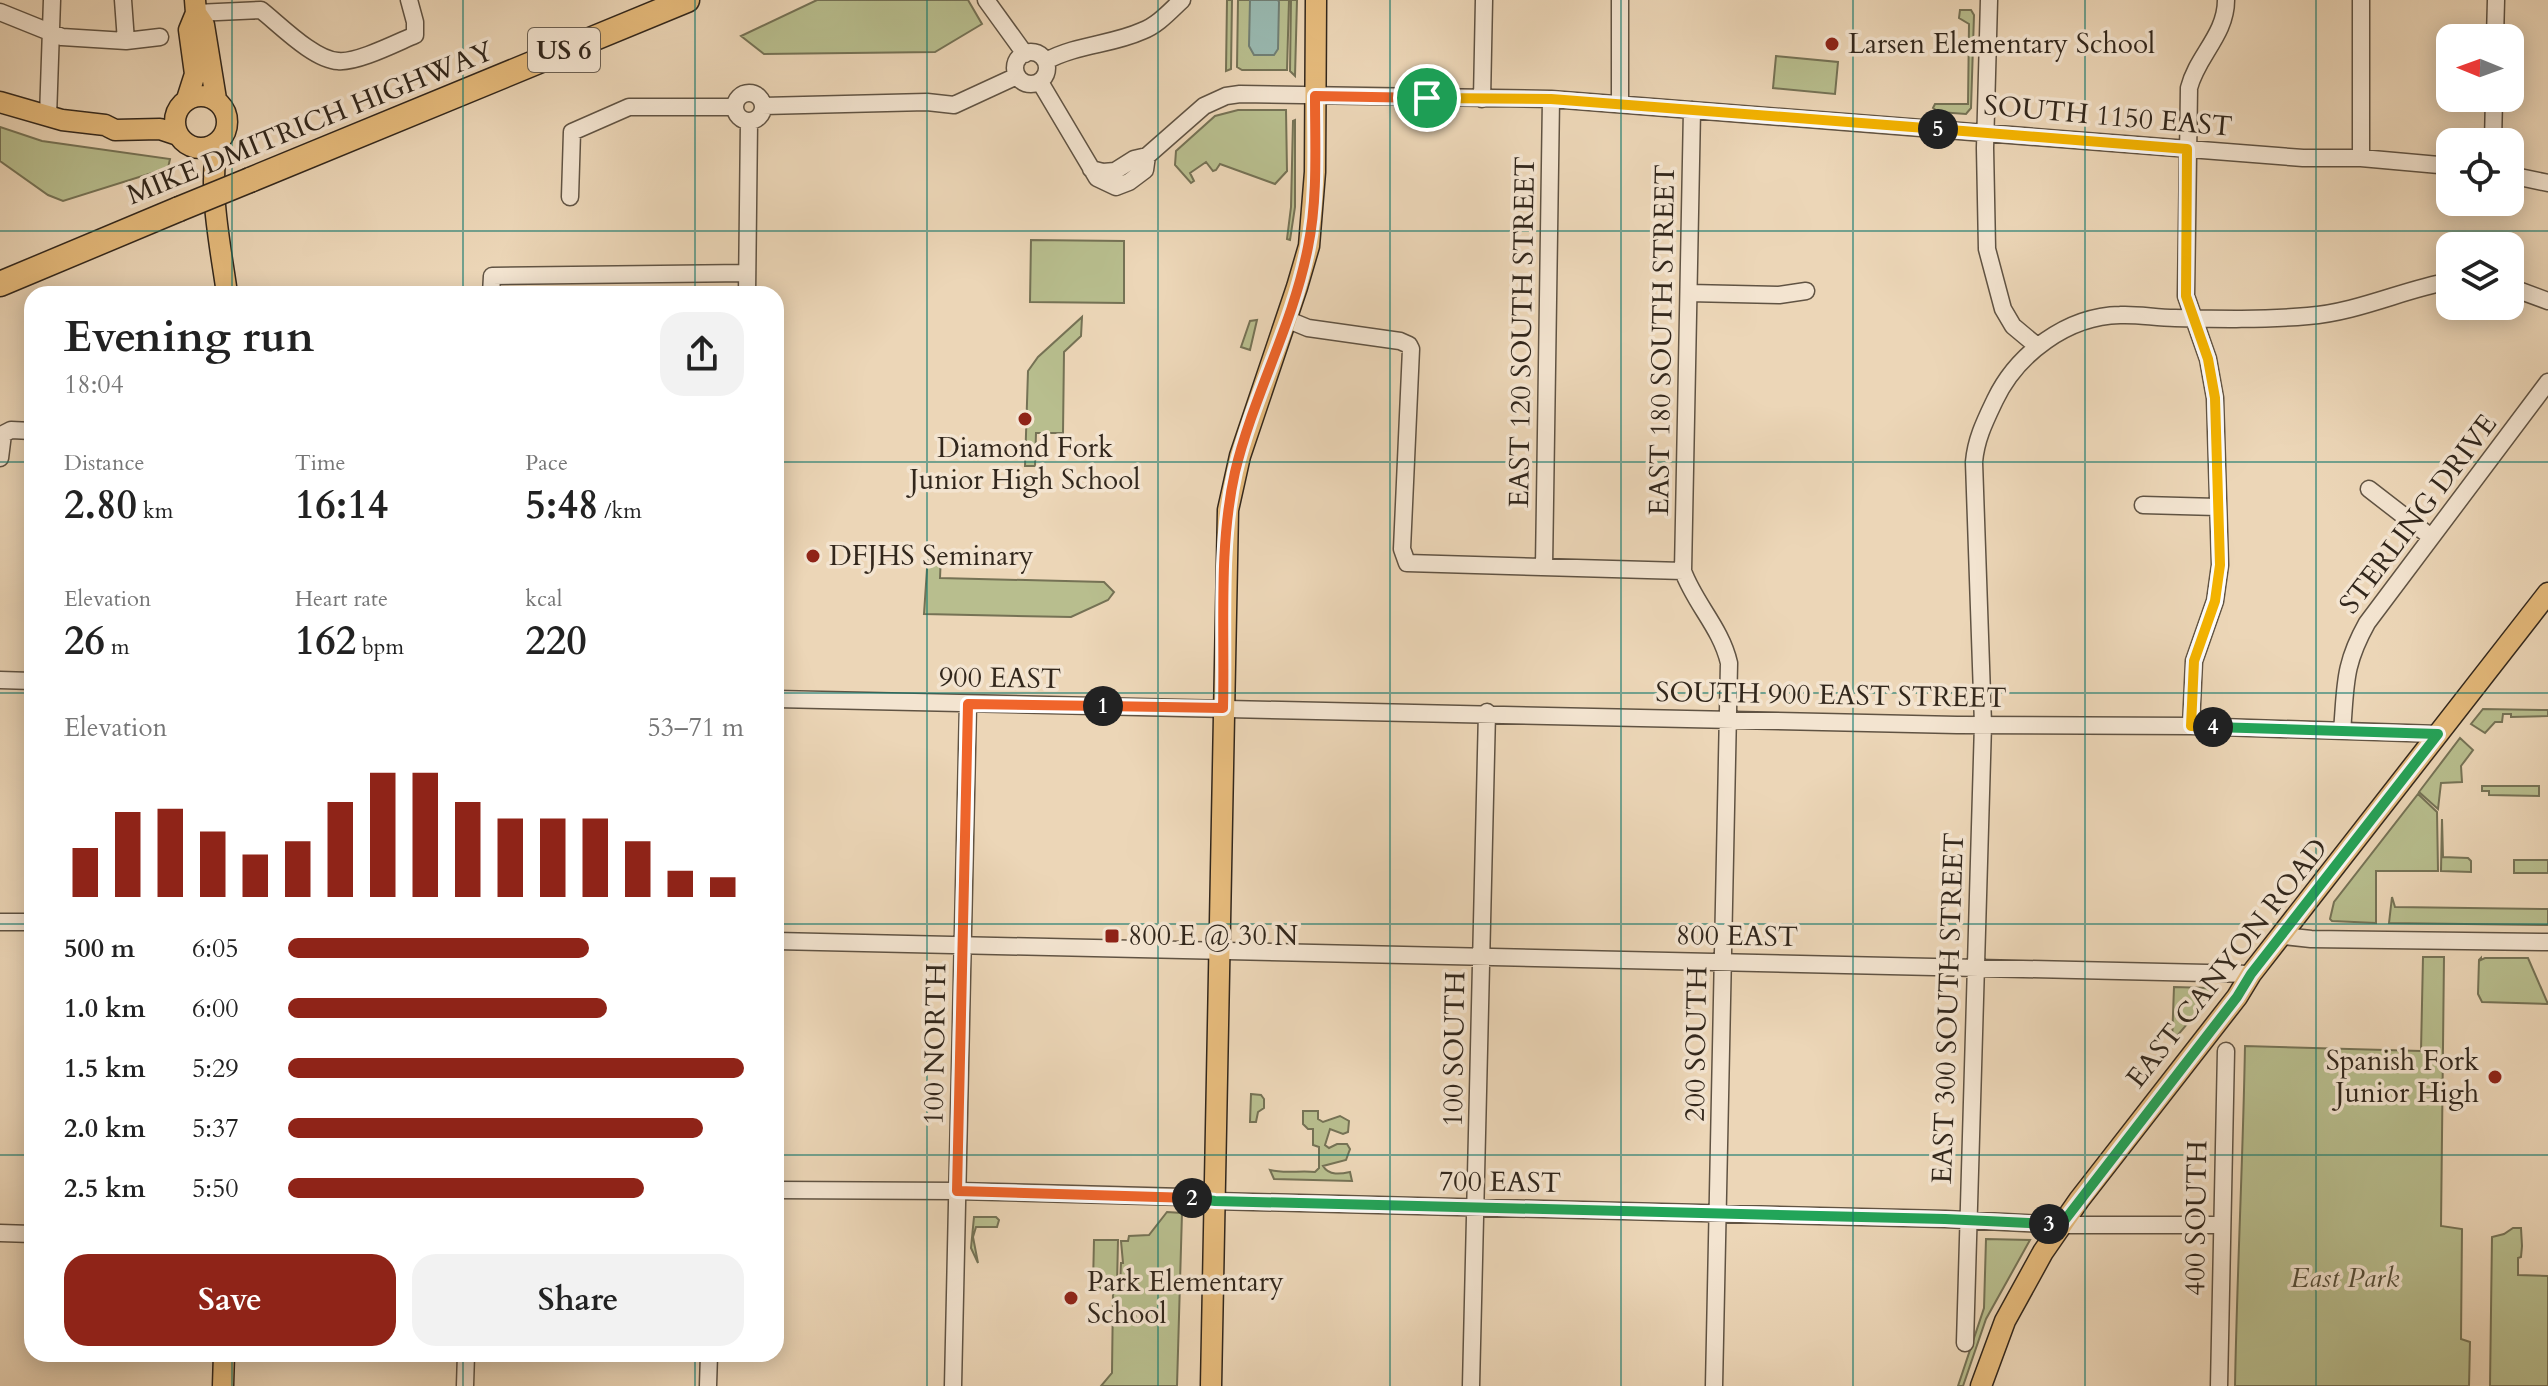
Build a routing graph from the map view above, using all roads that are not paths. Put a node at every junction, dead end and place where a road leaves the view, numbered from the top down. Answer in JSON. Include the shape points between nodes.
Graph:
{"nodes":[{"id":1,"x":52,"y":0,"type":"edge"},
{"id":2,"x":123,"y":0,"type":"edge"},
{"id":3,"x":409,"y":0,"type":"edge"},
{"id":4,"x":687,"y":0,"type":"edge"},
{"id":5,"x":986,"y":0,"type":"edge"},
{"id":6,"x":1182,"y":0,"type":"edge"},
{"id":7,"x":1316,"y":0,"type":"edge"},
{"id":8,"x":1484,"y":0,"type":"edge"},
{"id":9,"x":1620,"y":0,"type":"edge"},
{"id":10,"x":1989,"y":0,"type":"edge"},
{"id":11,"x":2226,"y":0,"type":"edge"},
{"id":12,"x":2361,"y":0,"type":"edge"},
{"id":13,"x":2496,"y":0,"type":"edge"},
{"id":14,"x":263,"y":5,"type":"edge"},
{"id":15,"x":195,"y":6,"type":"edge"},
{"id":16,"x":0,"y":12,"type":"edge"},
{"id":17,"x":2495,"y":24,"type":"edge"},
{"id":18,"x":51,"y":33,"type":"junction"},
{"id":19,"x":160,"y":37,"type":"dead end"},
{"id":20,"x":126,"y":41,"type":"junction"},
{"id":21,"x":1025,"y":54,"type":"junction"},
{"id":22,"x":1046,"y":61,"type":"junction"},
{"id":23,"x":1017,"y":76,"type":"junction"},
{"id":24,"x":1040,"y":82,"type":"junction"},
{"id":25,"x":1315,"y":96,"type":"junction"},
{"id":26,"x":216,"y":99,"type":"junction"},
{"id":27,"x":1482,"y":99,"type":"junction"},
{"id":28,"x":1551,"y":99,"type":"junction"},
{"id":29,"x":0,"y":102,"type":"edge"},
{"id":30,"x":182,"y":103,"type":"junction"},
{"id":31,"x":1620,"y":104,"type":"junction"},
{"id":32,"x":763,"y":106,"type":"junction"},
{"id":33,"x":734,"y":107,"type":"junction"},
{"id":34,"x":1692,"y":110,"type":"junction"},
{"id":35,"x":48,"y":117,"type":"junction"},
{"id":36,"x":749,"y":122,"type":"junction"},
{"id":37,"x":105,"y":125,"type":"junction"},
{"id":38,"x":1986,"y":132,"type":"junction"},
{"id":39,"x":184,"y":141,"type":"junction"},
{"id":40,"x":220,"y":141,"type":"junction"},
{"id":41,"x":2187,"y":149,"type":"junction"},
{"id":42,"x":2361,"y":158,"type":"junction"},
{"id":43,"x":2436,"y":165,"type":"edge"},
{"id":44,"x":2524,"y":178,"type":"edge"},
{"id":45,"x":2548,"y":183,"type":"edge"},
{"id":46,"x":214,"y":190,"type":"junction"},
{"id":47,"x":570,"y":197,"type":"dead end"},
{"id":48,"x":747,"y":273,"type":"junction"},
{"id":49,"x":0,"y":284,"type":"edge"},
{"id":50,"x":2436,"y":285,"type":"edge"},
{"id":51,"x":226,"y":286,"type":"edge"},
{"id":52,"x":491,"y":286,"type":"edge"},
{"id":53,"x":747,"y":286,"type":"edge"},
{"id":54,"x":1806,"y":291,"type":"dead end"},
{"id":55,"x":2524,"y":292,"type":"edge"},
{"id":56,"x":1689,"y":293,"type":"junction"},
{"id":57,"x":2548,"y":301,"type":"edge"},
{"id":58,"x":2192,"y":318,"type":"junction"},
{"id":59,"x":1286,"y":319,"type":"junction"},
{"id":60,"x":2037,"y":346,"type":"junction"},
{"id":61,"x":2548,"y":382,"type":"edge"},
{"id":62,"x":24,"y":431,"type":"edge"},
{"id":63,"x":1,"y":434,"type":"edge"},
{"id":64,"x":0,"y":458,"type":"edge"},
{"id":65,"x":2369,"y":489,"type":"dead end"},
{"id":66,"x":2143,"y":505,"type":"dead end"},
{"id":67,"x":2217,"y":507,"type":"junction"},
{"id":68,"x":2431,"y":537,"type":"junction"},
{"id":69,"x":1544,"y":567,"type":"junction"},
{"id":70,"x":1683,"y":571,"type":"junction"},
{"id":71,"x":2548,"y":593,"type":"edge"},
{"id":72,"x":0,"y":680,"type":"edge"},
{"id":73,"x":24,"y":681,"type":"edge"},
{"id":74,"x":784,"y":699,"type":"edge"},
{"id":75,"x":968,"y":704,"type":"junction"},
{"id":76,"x":1223,"y":708,"type":"junction"},
{"id":77,"x":1487,"y":712,"type":"junction"},
{"id":78,"x":1728,"y":718,"type":"junction"},
{"id":79,"x":1983,"y":724,"type":"junction"},
{"id":80,"x":2191,"y":726,"type":"junction"},
{"id":81,"x":2342,"y":731,"type":"junction"},
{"id":82,"x":2438,"y":734,"type":"junction"},
{"id":83,"x":0,"y":922,"type":"edge"},
{"id":84,"x":24,"y":922,"type":"edge"},
{"id":85,"x":2283,"y":936,"type":"junction"},
{"id":86,"x":784,"y":941,"type":"edge"},
{"id":87,"x":2548,"y":942,"type":"edge"},
{"id":88,"x":963,"y":946,"type":"junction"},
{"id":89,"x":1222,"y":951,"type":"junction"},
{"id":90,"x":1482,"y":956,"type":"junction"},
{"id":91,"x":1724,"y":961,"type":"junction"},
{"id":92,"x":1977,"y":967,"type":"junction"},
{"id":93,"x":2251,"y":974,"type":"junction"},
{"id":94,"x":2226,"y":1051,"type":"dead end"},
{"id":95,"x":784,"y":1190,"type":"edge"},
{"id":96,"x":957,"y":1191,"type":"junction"},
{"id":97,"x":1215,"y":1201,"type":"junction"},
{"id":98,"x":1476,"y":1208,"type":"junction"},
{"id":99,"x":1718,"y":1214,"type":"junction"},
{"id":100,"x":1967,"y":1220,"type":"junction"},
{"id":101,"x":2061,"y":1225,"type":"junction"},
{"id":102,"x":2222,"y":1225,"type":"junction"},
{"id":103,"x":0,"y":1233,"type":"edge"},
{"id":104,"x":24,"y":1234,"type":"edge"},
{"id":105,"x":1965,"y":1343,"type":"dead end"},
{"id":106,"x":224,"y":1362,"type":"edge"},
{"id":107,"x":466,"y":1362,"type":"edge"},
{"id":108,"x":709,"y":1362,"type":"edge"},
{"id":109,"x":223,"y":1386,"type":"edge"},
{"id":110,"x":465,"y":1386,"type":"edge"},
{"id":111,"x":708,"y":1386,"type":"edge"},
{"id":112,"x":953,"y":1386,"type":"edge"},
{"id":113,"x":1211,"y":1386,"type":"edge"},
{"id":114,"x":1471,"y":1386,"type":"edge"},
{"id":115,"x":1714,"y":1386,"type":"edge"},
{"id":116,"x":1981,"y":1386,"type":"edge"},
{"id":117,"x":2219,"y":1386,"type":"edge"}],
"edges":[{"from":1,"to":18,"type":"street"},
{"from":2,"to":20,"type":"street"},
{"from":3,"to":14,"type":"street","via":[[415,35],[340,62],[321,56]]},
{"from":4,"to":49,"type":"highway","name":"MIKE DMITRICH HIGHWAY","number":"US 6","bridge":true},
{"from":5,"to":21,"type":"street"},
{"from":6,"to":22,"type":"street","via":[[1142,31],[1066,50]]},
{"from":7,"to":25,"type":"main road"},
{"from":8,"to":27,"type":"street"},
{"from":9,"to":31,"type":"street"},
{"from":10,"to":38,"type":"street"},
{"from":11,"to":41,"type":"street","via":[[2220,29],[2191,79]]},
{"from":12,"to":42,"type":"street"},
{"from":13,"to":17,"type":"street"},
{"from":14,"to":15,"type":"street"},
{"from":15,"to":26,"type":"main road","via":[[204,25]]},
{"from":15,"to":30,"type":"main road","via":[[189,30],[194,76]]},
{"from":16,"to":18,"type":"street"},
{"from":18,"to":20,"type":"street"},
{"from":18,"to":35,"type":"street"},
{"from":19,"to":20,"type":"street"},
{"from":21,"to":22,"type":"street","via":[[1035,52]]},
{"from":21,"to":23,"type":"street","via":[[1017,61]]},
{"from":22,"to":24,"type":"street","via":[[1047,74]]},
{"from":23,"to":24,"type":"street","via":[[1025,83]]},
{"from":23,"to":32,"type":"street","via":[[954,105]]},
{"from":24,"to":25,"type":"street","name":"SOUTH 1150 EAST","via":[[1091,169],[1103,172],[1147,156],[1214,101],[1240,94]]},
{"from":25,"to":27,"type":"street","name":"SOUTH 1150 EAST"},
{"from":25,"to":59,"type":"main road","via":[[1311,231]]},
{"from":26,"to":30,"type":"main road","via":[[202,95]]},
{"from":26,"to":40,"type":"main road","via":[[227,120]]},
{"from":27,"to":28,"type":"street","name":"SOUTH 1150 EAST"},
{"from":28,"to":31,"type":"street","name":"SOUTH 1150 EAST"},
{"from":28,"to":69,"type":"street","name":"EAST 120 SOUTH STREET"},
{"from":29,"to":35,"type":"main road"},
{"from":30,"to":37,"type":"main road"},
{"from":30,"to":39,"type":"main road","via":[[174,122]]},
{"from":31,"to":34,"type":"street","name":"SOUTH 1150 EAST"},
{"from":32,"to":33,"type":"street","via":[[759,97],[746,93]]},
{"from":32,"to":36,"type":"street","via":[[761,115]]},
{"from":33,"to":36,"type":"street","via":[[737,116]]},
{"from":33,"to":47,"type":"street","via":[[629,107],[572,132]]},
{"from":34,"to":38,"type":"street","name":"SOUTH 1150 EAST"},
{"from":34,"to":56,"type":"street","name":"EAST 180 SOUTH STREET"},
{"from":35,"to":37,"type":"main road"},
{"from":36,"to":48,"type":"street"},
{"from":37,"to":39,"type":"main road","via":[[122,132],[152,128]]},
{"from":38,"to":41,"type":"street","name":"SOUTH 1150 EAST"},
{"from":38,"to":60,"type":"street","via":[[1991,270],[2013,326]]},
{"from":39,"to":40,"type":"main road","via":[[204,148]]},
{"from":39,"to":46,"type":"main road"},
{"from":40,"to":46,"type":"main road"},
{"from":41,"to":42,"type":"street","name":"SOUTH 1150 EAST"},
{"from":41,"to":58,"type":"street","via":[[2186,296]]},
{"from":42,"to":43,"type":"street","name":"SOUTH 1150 EAST"},
{"from":44,"to":45,"type":"street"},
{"from":46,"to":51,"type":"main road"},
{"from":48,"to":52,"type":"street","via":[[492,276]]},
{"from":48,"to":53,"type":"street"},
{"from":50,"to":58,"type":"street","name":"EAST 300 SOUTH STREET","via":[[2320,315]]},
{"from":54,"to":56,"type":"street"},
{"from":55,"to":57,"type":"street"},
{"from":56,"to":70,"type":"street","name":"EAST 180 SOUTH STREET"},
{"from":58,"to":60,"type":"street","name":"EAST 300 SOUTH STREET","via":[[2109,316],[2076,325]]},
{"from":58,"to":67,"type":"street","via":[[2208,359],[2215,398]]},
{"from":59,"to":69,"type":"street","via":[[1308,328],[1409,345],[1402,549],[1407,563]]},
{"from":59,"to":76,"type":"main road","via":[[1231,491]]},
{"from":60,"to":79,"type":"street","name":"EAST 300 SOUTH STREET","via":[[2000,390],[1975,445]]},
{"from":61,"to":68,"type":"street","name":"STERLING DRIVE"},
{"from":62,"to":63,"type":"street"},
{"from":63,"to":64,"type":"street"},
{"from":65,"to":68,"type":"street"},
{"from":66,"to":67,"type":"street"},
{"from":67,"to":80,"type":"street","via":[[2217,591],[2194,661]]},
{"from":68,"to":81,"type":"street","name":"STERLING DRIVE","via":[[2356,643],[2345,676]]},
{"from":69,"to":70,"type":"street"},
{"from":70,"to":78,"type":"street","name":"200 SOUTH","via":[[1727,653]]},
{"from":71,"to":82,"type":"main road","name":"EAST CANYON ROAD"},
{"from":72,"to":73,"type":"street"},
{"from":74,"to":75,"type":"street","name":"900 EAST"},
{"from":75,"to":76,"type":"street","name":"900 EAST"},
{"from":75,"to":88,"type":"street","name":"100 NORTH"},
{"from":76,"to":77,"type":"street","name":"SOUTH 900 EAST STREET"},
{"from":76,"to":89,"type":"main road"},
{"from":77,"to":78,"type":"street","name":"SOUTH 900 EAST STREET"},
{"from":77,"to":90,"type":"street","name":"100 SOUTH"},
{"from":78,"to":79,"type":"street","name":"SOUTH 900 EAST STREET"},
{"from":78,"to":91,"type":"street","name":"200 SOUTH"},
{"from":79,"to":80,"type":"street","name":"SOUTH 900 EAST STREET"},
{"from":79,"to":92,"type":"street","name":"EAST 300 SOUTH STREET"},
{"from":80,"to":81,"type":"street","name":"SOUTH 900 EAST STREET"},
{"from":81,"to":82,"type":"street","name":"SOUTH 900 EAST STREET"},
{"from":82,"to":85,"type":"main road","name":"EAST CANYON ROAD"},
{"from":83,"to":84,"type":"street"},
{"from":85,"to":87,"type":"street"},
{"from":85,"to":93,"type":"main road","name":"EAST CANYON ROAD"},
{"from":86,"to":88,"type":"street","name":"800 EAST"},
{"from":88,"to":89,"type":"street","name":"800 EAST"},
{"from":88,"to":96,"type":"street","name":"100 NORTH"},
{"from":89,"to":90,"type":"street","name":"800 EAST"},
{"from":89,"to":97,"type":"main road"},
{"from":90,"to":91,"type":"street","name":"800 EAST"},
{"from":90,"to":98,"type":"street","name":"100 SOUTH"},
{"from":91,"to":92,"type":"street","name":"800 EAST"},
{"from":91,"to":99,"type":"street","name":"200 SOUTH"},
{"from":92,"to":93,"type":"street","name":"800 EAST"},
{"from":92,"to":100,"type":"street","name":"EAST 300 SOUTH STREET"},
{"from":93,"to":101,"type":"main road","name":"EAST CANYON ROAD"},
{"from":94,"to":102,"type":"street","name":"400 SOUTH"},
{"from":95,"to":96,"type":"street","name":"700 EAST"},
{"from":96,"to":97,"type":"street","name":"700 EAST"},
{"from":96,"to":112,"type":"street","name":"100 NORTH"},
{"from":97,"to":98,"type":"street","name":"700 EAST"},
{"from":97,"to":113,"type":"main road"},
{"from":98,"to":99,"type":"street","name":"700 EAST"},
{"from":98,"to":114,"type":"street","name":"100 SOUTH"},
{"from":99,"to":100,"type":"street","name":"700 EAST"},
{"from":99,"to":115,"type":"street","name":"200 SOUTH"},
{"from":100,"to":101,"type":"street","name":"700 EAST"},
{"from":100,"to":105,"type":"street","name":"EAST 300 SOUTH STREET"},
{"from":101,"to":102,"type":"street","name":"700 EAST"},
{"from":101,"to":116,"type":"main road","name":"EAST CANYON ROAD","via":[[2015,1300]]},
{"from":102,"to":117,"type":"street","name":"400 SOUTH"},
{"from":103,"to":104,"type":"street"},
{"from":106,"to":109,"type":"main road"},
{"from":107,"to":110,"type":"street"},
{"from":108,"to":111,"type":"street"}]}
